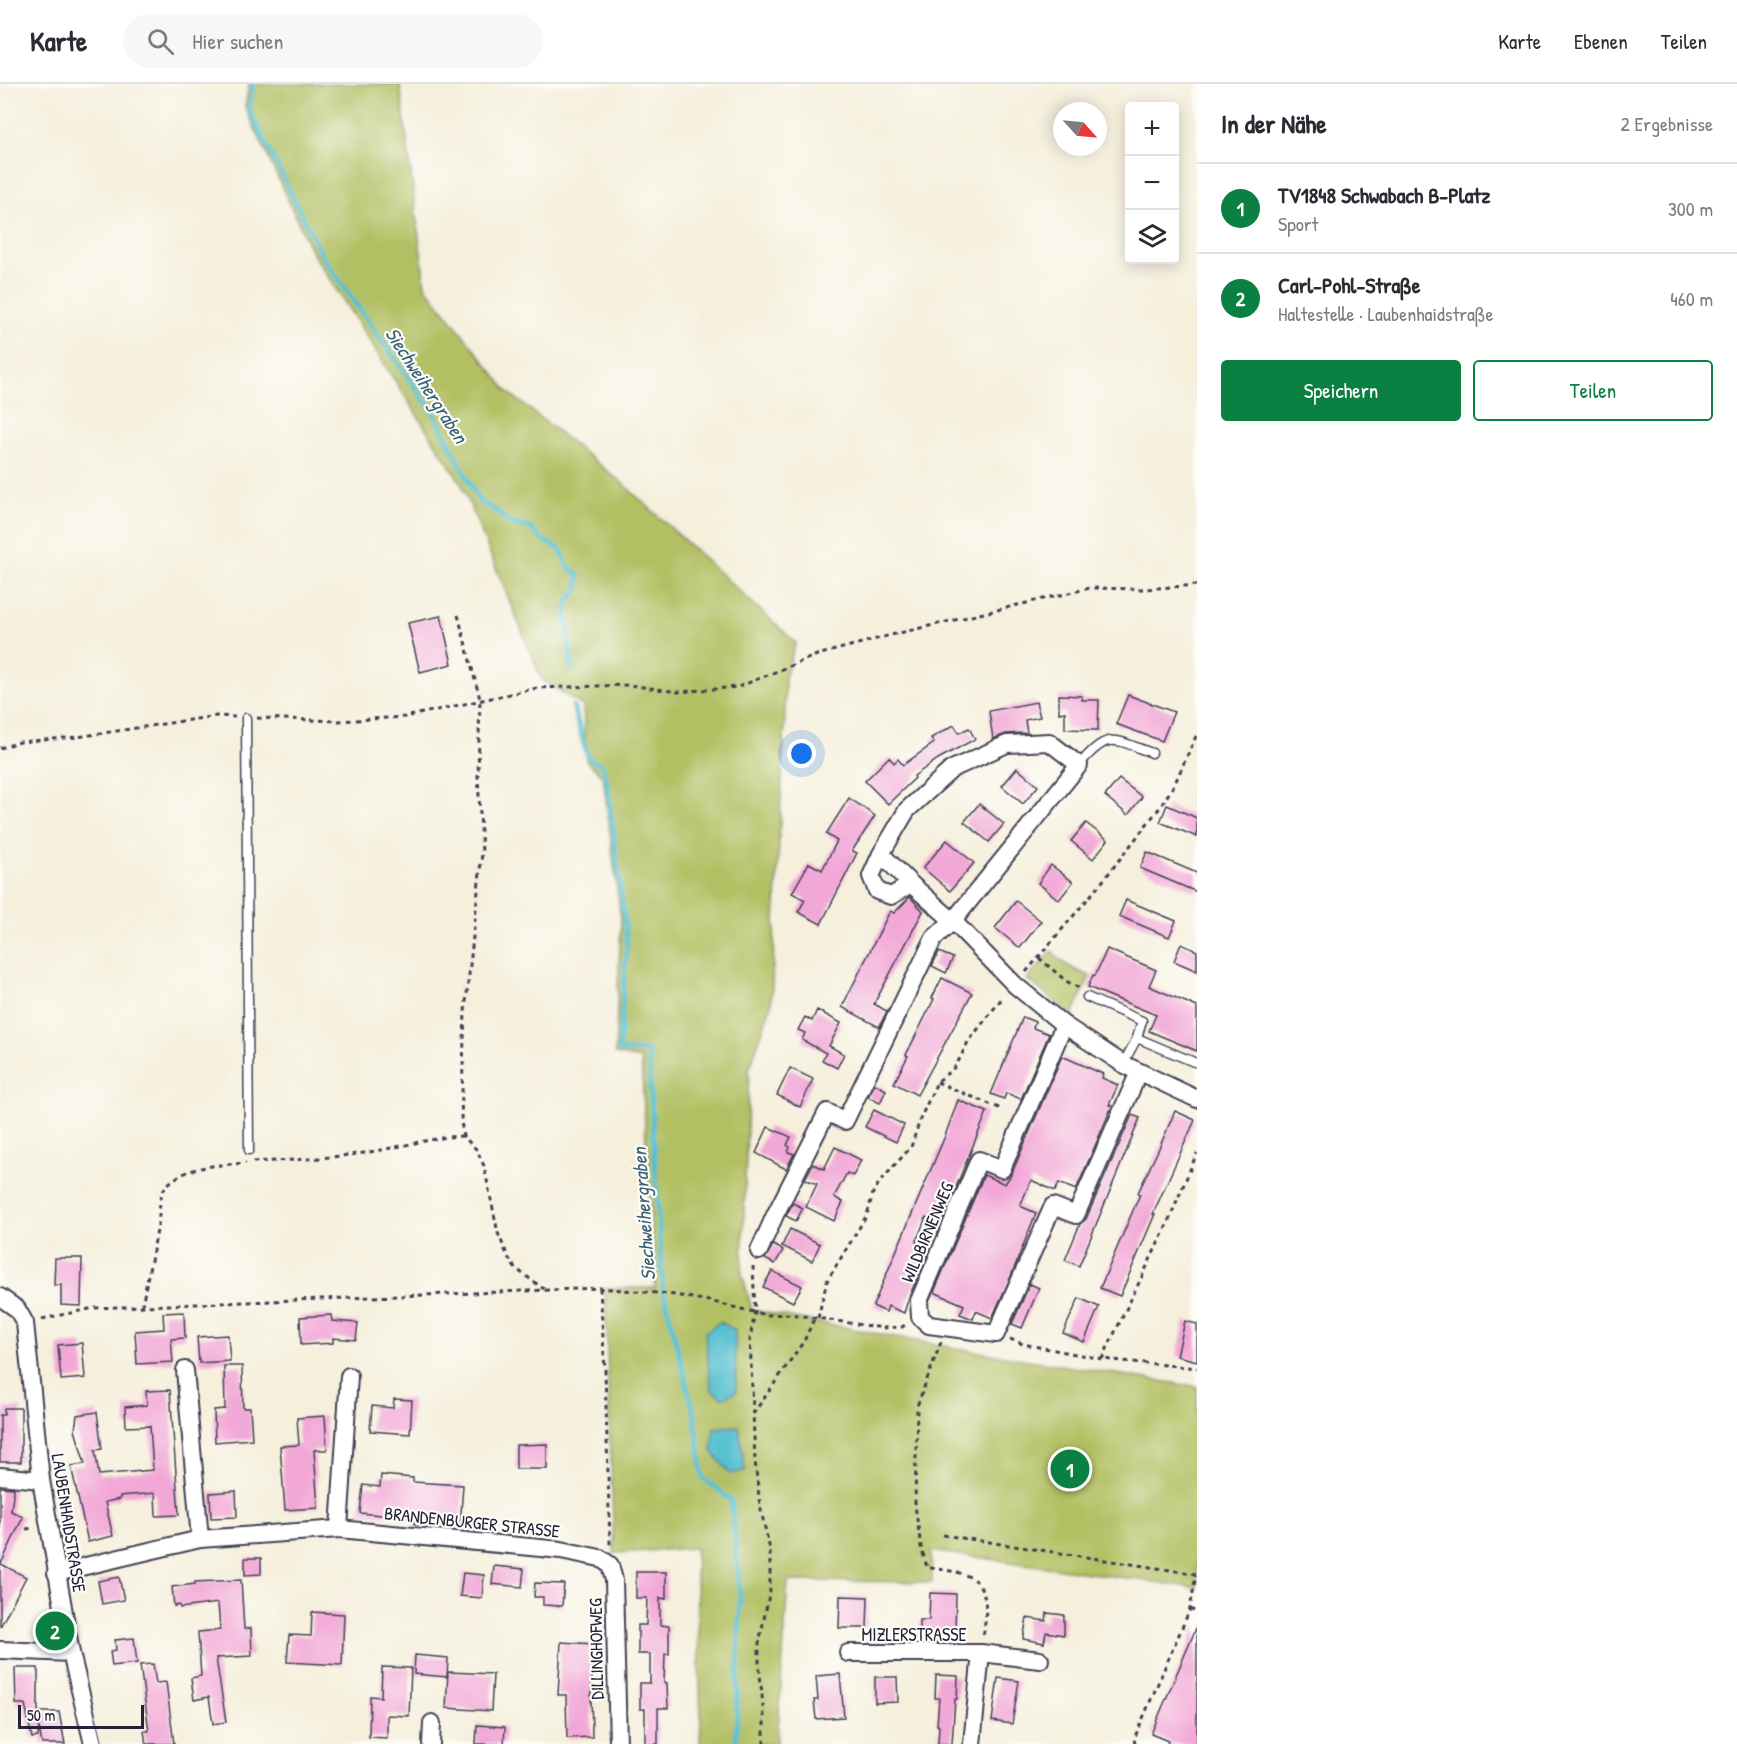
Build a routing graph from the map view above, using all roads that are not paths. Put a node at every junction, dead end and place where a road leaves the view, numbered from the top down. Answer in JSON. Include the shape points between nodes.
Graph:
{"nodes":[{"id":1,"x":246,"y":718,"type":"road end"},
{"id":2,"x":1152,"y":753,"type":"dead end"},
{"id":3,"x":1079,"y":765,"type":"junction"},
{"id":4,"x":880,"y":854,"type":"junction"},
{"id":5,"x":911,"y":884,"type":"junction"},
{"id":6,"x":953,"y":921,"type":"junction"},
{"id":7,"x":1087,"y":997,"type":"road end"},
{"id":8,"x":1064,"y":1025,"type":"junction"},
{"id":9,"x":1137,"y":1038,"type":"junction"},
{"id":10,"x":1194,"y":1062,"type":"dead end"},
{"id":11,"x":1124,"y":1064,"type":"junction"},
{"id":12,"x":1139,"y":1072,"type":"junction"},
{"id":13,"x":1197,"y":1099,"type":"edge"},
{"id":14,"x":249,"y":1150,"type":"dead end"},
{"id":15,"x":759,"y":1251,"type":"road end"},
{"id":16,"x":0,"y":1297,"type":"edge"},
{"id":17,"x":185,"y":1370,"type":"dead end"},
{"id":18,"x":349,"y":1376,"type":"dead end"},
{"id":19,"x":0,"y":1476,"type":"edge"},
{"id":20,"x":41,"y":1480,"type":"junction"},
{"id":21,"x":339,"y":1529,"type":"junction"},
{"id":22,"x":200,"y":1539,"type":"junction"},
{"id":23,"x":605,"y":1562,"type":"joint"},
{"id":24,"x":56,"y":1573,"type":"junction"},
{"id":25,"x":0,"y":1650,"type":"edge"},
{"id":26,"x":71,"y":1653,"type":"junction"},
{"id":27,"x":848,"y":1653,"type":"dead end"},
{"id":28,"x":981,"y":1653,"type":"junction"},
{"id":29,"x":1040,"y":1660,"type":"dead end"},
{"id":30,"x":432,"y":1723,"type":"dead end"},
{"id":31,"x":93,"y":1744,"type":"edge"},
{"id":32,"x":431,"y":1744,"type":"edge"},
{"id":33,"x":618,"y":1744,"type":"edge"},
{"id":34,"x":972,"y":1744,"type":"edge"}],
"edges":[{"from":1,"to":14,"type":"lane"},
{"from":2,"to":3,"type":"lane","via":[[1121,742],[1103,741]]},
{"from":3,"to":4,"type":"street","via":[[1049,742],[1006,744],[952,769],[907,810]]},
{"from":3,"to":6,"type":"street"},
{"from":4,"to":5,"type":"street"},
{"from":4,"to":5,"type":"street","via":[[871,876],[877,891],[891,896]]},
{"from":5,"to":6,"type":"street"},
{"from":6,"to":8,"type":"street","via":[[1015,985]]},
{"from":6,"to":15,"type":"street","via":[[934,938],[845,1121],[827,1112]]},
{"from":7,"to":9,"type":"lane","via":[[1142,1021]]},
{"from":8,"to":11,"type":"street"},
{"from":8,"to":12,"type":"street","name":"WILDBIRNENWEG","via":[[1002,1169],[979,1160],[919,1301],[920,1317],[929,1325],[996,1334],[1053,1206],[1076,1215]]},
{"from":9,"to":10,"type":"lane"},
{"from":9,"to":11,"type":"lane"},
{"from":11,"to":12,"type":"street"},
{"from":12,"to":13,"type":"street"},
{"from":16,"to":20,"type":"street","name":"LAUBENHAIDSTRASSE","via":[[16,1309],[25,1323]]},
{"from":17,"to":22,"type":"street"},
{"from":18,"to":21,"type":"street"},
{"from":19,"to":20,"type":"street"},
{"from":20,"to":24,"type":"street","name":"LAUBENHAIDSTRASSE"},
{"from":21,"to":22,"type":"street","name":"BRANDENBURGER STRASSE"},
{"from":21,"to":23,"type":"street","name":"BRANDENBURGER STRASSE","via":[[561,1550]]},
{"from":22,"to":24,"type":"street","name":"BRANDENBURGER STRASSE"},
{"from":23,"to":33,"type":"street","name":"DILLINGHOFWEG","via":[[614,1580]]},
{"from":24,"to":26,"type":"street","name":"LAUBENHAIDSTRASSE"},
{"from":25,"to":26,"type":"street"},
{"from":26,"to":31,"type":"street","name":"LAUBENHAIDSTRASSE"},
{"from":27,"to":28,"type":"street","name":"MIZLERSTRASSE"},
{"from":28,"to":29,"type":"street","name":"MIZLERSTRASSE"},
{"from":28,"to":34,"type":"street","name":"MIZLERSTRASSE"},
{"from":30,"to":32,"type":"street"}]}
